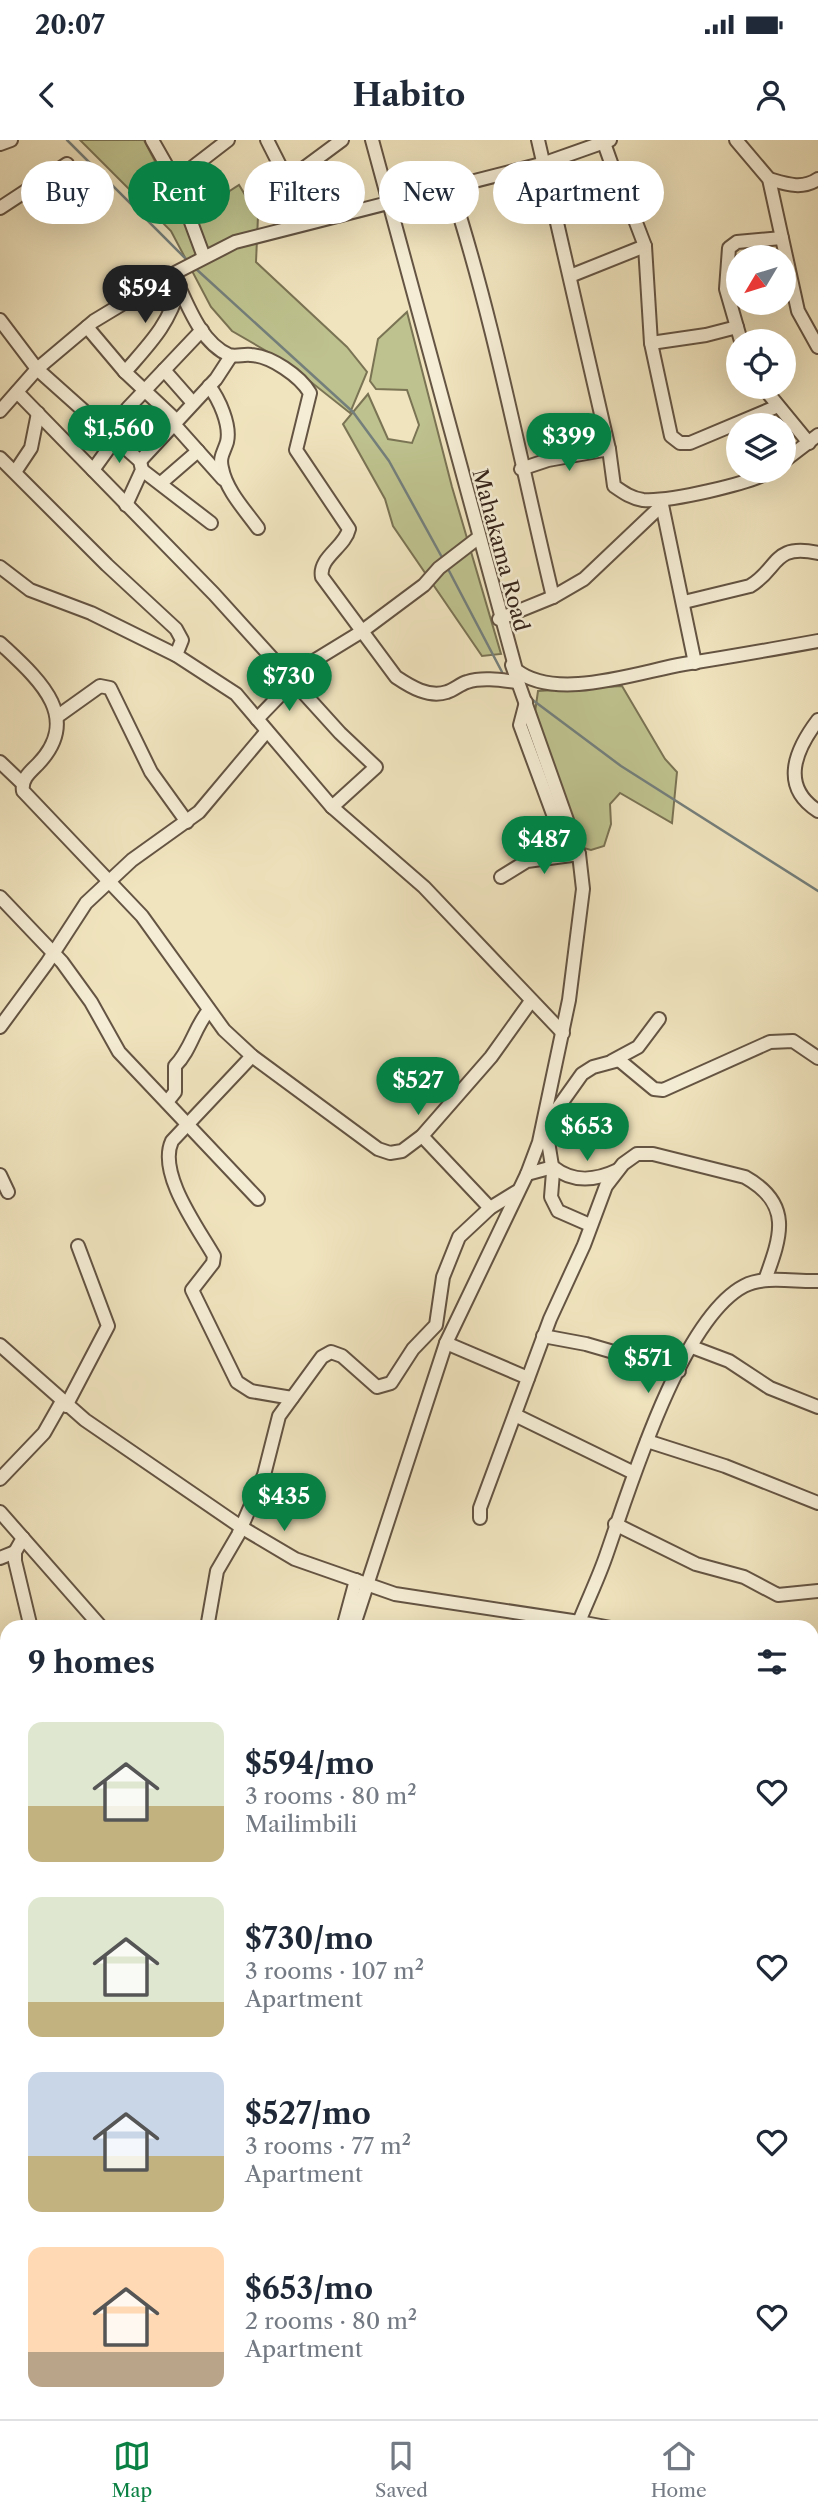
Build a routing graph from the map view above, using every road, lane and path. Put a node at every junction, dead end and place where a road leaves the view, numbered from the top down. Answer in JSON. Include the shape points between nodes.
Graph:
{"nodes":[{"id":1,"x":11,"y":140,"type":"edge"},
{"id":2,"x":152,"y":140,"type":"edge"},
{"id":3,"x":228,"y":140,"type":"edge"},
{"id":4,"x":267,"y":140,"type":"edge"},
{"id":5,"x":342,"y":140,"type":"edge"},
{"id":6,"x":372,"y":140,"type":"edge"},
{"id":7,"x":538,"y":140,"type":"edge"},
{"id":8,"x":736,"y":140,"type":"edge"},
{"id":9,"x":607,"y":142,"type":"edge"},
{"id":10,"x":0,"y":144,"type":"edge"},
{"id":11,"x":164,"y":161,"type":"edge"},
{"id":12,"x":201,"y":161,"type":"edge"},
{"id":13,"x":278,"y":161,"type":"edge"},
{"id":14,"x":314,"y":161,"type":"edge"},
{"id":15,"x":544,"y":161,"type":"edge"},
{"id":16,"x":551,"y":161,"type":"edge"},
{"id":17,"x":379,"y":165,"type":"edge"},
{"id":18,"x":769,"y":179,"type":"junction"},
{"id":19,"x":818,"y":179,"type":"edge"},
{"id":20,"x":21,"y":194,"type":"edge"},
{"id":21,"x":0,"y":208,"type":"edge"},
{"id":22,"x":191,"y":224,"type":"edge"},
{"id":23,"x":298,"y":224,"type":"edge"},
{"id":24,"x":395,"y":224,"type":"edge"},
{"id":25,"x":463,"y":224,"type":"edge"},
{"id":26,"x":558,"y":224,"type":"edge"},
{"id":27,"x":782,"y":238,"type":"junction"},
{"id":28,"x":646,"y":246,"type":"junction"},
{"id":29,"x":202,"y":259,"type":"junction"},
{"id":30,"x":175,"y":273,"type":"junction"},
{"id":31,"x":570,"y":276,"type":"junction"},
{"id":32,"x":180,"y":287,"type":"junction"},
{"id":33,"x":0,"y":320,"type":"edge"},
{"id":34,"x":87,"y":327,"type":"junction"},
{"id":35,"x":737,"y":327,"type":"joint"},
{"id":36,"x":202,"y":330,"type":"junction"},
{"id":37,"x":651,"y":343,"type":"junction"},
{"id":38,"x":818,"y":346,"type":"edge"},
{"id":39,"x":231,"y":356,"type":"junction"},
{"id":40,"x":37,"y":369,"type":"junction"},
{"id":41,"x":164,"y":370,"type":"junction"},
{"id":42,"x":125,"y":372,"type":"junction"},
{"id":43,"x":209,"y":386,"type":"junction"},
{"id":44,"x":144,"y":391,"type":"junction"},
{"id":45,"x":18,"y":392,"type":"junction"},
{"id":46,"x":772,"y":399,"type":"edge"},
{"id":47,"x":193,"y":404,"type":"junction"},
{"id":48,"x":778,"y":406,"type":"junction"},
{"id":49,"x":0,"y":411,"type":"edge"},
{"id":50,"x":38,"y":413,"type":"junction"},
{"id":51,"x":175,"y":421,"type":"junction"},
{"id":52,"x":113,"y":436,"type":"junction"},
{"id":53,"x":814,"y":439,"type":"edge"},
{"id":54,"x":609,"y":449,"type":"junction"},
{"id":55,"x":198,"y":451,"type":"junction"},
{"id":56,"x":796,"y":452,"type":"edge"},
{"id":57,"x":0,"y":458,"type":"edge"},
{"id":58,"x":141,"y":466,"type":"junction"},
{"id":59,"x":521,"y":469,"type":"junction"},
{"id":60,"x":93,"y":470,"type":"junction"},
{"id":61,"x":15,"y":472,"type":"junction"},
{"id":62,"x":226,"y":482,"type":"junction"},
{"id":63,"x":161,"y":483,"type":"junction"},
{"id":64,"x":741,"y":483,"type":"edge"},
{"id":65,"x":661,"y":503,"type":"junction"},
{"id":66,"x":126,"y":505,"type":"junction"},
{"id":67,"x":211,"y":523,"type":"dead end"},
{"id":68,"x":258,"y":528,"type":"dead end"},
{"id":69,"x":478,"y":538,"type":"junction"},
{"id":70,"x":818,"y":553,"type":"edge"},
{"id":71,"x":0,"y":567,"type":"edge"},
{"id":72,"x":552,"y":597,"type":"junction"},
{"id":73,"x":684,"y":602,"type":"junction"},
{"id":74,"x":499,"y":619,"type":"junction"},
{"id":75,"x":360,"y":632,"type":"junction"},
{"id":76,"x":818,"y":640,"type":"edge"},
{"id":77,"x":0,"y":643,"type":"edge"},
{"id":78,"x":176,"y":655,"type":"junction"},
{"id":79,"x":695,"y":663,"type":"junction"},
{"id":80,"x":512,"y":665,"type":"junction"},
{"id":81,"x":295,"y":682,"type":"junction"},
{"id":82,"x":516,"y":682,"type":"junction"},
{"id":83,"x":58,"y":716,"type":"junction"},
{"id":84,"x":257,"y":719,"type":"junction"},
{"id":85,"x":818,"y":720,"type":"edge"},
{"id":86,"x":267,"y":731,"type":"junction"},
{"id":87,"x":0,"y":762,"type":"edge"},
{"id":88,"x":22,"y":783,"type":"junction"},
{"id":89,"x":332,"y":807,"type":"junction"},
{"id":90,"x":818,"y":811,"type":"edge"},
{"id":91,"x":187,"y":822,"type":"junction"},
{"id":92,"x":579,"y":855,"type":"junction"},
{"id":93,"x":501,"y":877,"type":"dead end"},
{"id":94,"x":108,"y":880,"type":"junction"},
{"id":95,"x":0,"y":897,"type":"edge"},
{"id":96,"x":53,"y":951,"type":"junction"},
{"id":97,"x":531,"y":1001,"type":"junction"},
{"id":98,"x":209,"y":1010,"type":"junction"},
{"id":99,"x":659,"y":1019,"type":"dead end"},
{"id":100,"x":0,"y":1027,"type":"edge"},
{"id":101,"x":563,"y":1033,"type":"junction"},
{"id":102,"x":253,"y":1056,"type":"junction"},
{"id":103,"x":818,"y":1058,"type":"edge"},
{"id":104,"x":609,"y":1063,"type":"junction"},
{"id":105,"x":167,"y":1102,"type":"junction"},
{"id":106,"x":543,"y":1112,"type":"junction"},
{"id":107,"x":188,"y":1123,"type":"junction"},
{"id":108,"x":545,"y":1126,"type":"junction"},
{"id":109,"x":422,"y":1136,"type":"junction"},
{"id":110,"x":553,"y":1167,"type":"junction"},
{"id":111,"x":618,"y":1170,"type":"junction"},
{"id":112,"x":527,"y":1174,"type":"junction"},
{"id":113,"x":0,"y":1175,"type":"edge"},
{"id":114,"x":516,"y":1191,"type":"junction"},
{"id":115,"x":8,"y":1192,"type":"dead end"},
{"id":116,"x":257,"y":1199,"type":"dead end"},
{"id":117,"x":490,"y":1208,"type":"junction"},
{"id":118,"x":590,"y":1225,"type":"junction"},
{"id":119,"x":78,"y":1246,"type":"dead end"},
{"id":120,"x":765,"y":1280,"type":"junction"},
{"id":121,"x":818,"y":1281,"type":"edge"},
{"id":122,"x":543,"y":1336,"type":"junction"},
{"id":123,"x":446,"y":1343,"type":"junction"},
{"id":124,"x":0,"y":1345,"type":"edge"},
{"id":125,"x":692,"y":1347,"type":"junction"},
{"id":126,"x":679,"y":1371,"type":"junction"},
{"id":127,"x":528,"y":1378,"type":"junction"},
{"id":128,"x":292,"y":1398,"type":"junction"},
{"id":129,"x":64,"y":1404,"type":"junction"},
{"id":130,"x":818,"y":1407,"type":"edge"},
{"id":131,"x":515,"y":1415,"type":"junction"},
{"id":132,"x":647,"y":1441,"type":"junction"},
{"id":133,"x":634,"y":1473,"type":"junction"},
{"id":134,"x":0,"y":1479,"type":"edge"},
{"id":135,"x":818,"y":1503,"type":"edge"},
{"id":136,"x":0,"y":1512,"type":"edge"},
{"id":137,"x":480,"y":1518,"type":"dead end"},
{"id":138,"x":615,"y":1524,"type":"junction"},
{"id":139,"x":242,"y":1527,"type":"junction"},
{"id":140,"x":23,"y":1538,"type":"junction"},
{"id":141,"x":15,"y":1552,"type":"junction"},
{"id":142,"x":0,"y":1558,"type":"edge"},
{"id":143,"x":361,"y":1582,"type":"junction"},
{"id":144,"x":818,"y":1591,"type":"edge"},
{"id":145,"x":29,"y":1620,"type":"edge"},
{"id":146,"x":95,"y":1620,"type":"edge"},
{"id":147,"x":209,"y":1620,"type":"edge"},
{"id":148,"x":346,"y":1620,"type":"edge"},
{"id":149,"x":354,"y":1620,"type":"edge"},
{"id":150,"x":548,"y":1620,"type":"edge"},
{"id":151,"x":580,"y":1620,"type":"edge"}],
"edges":[{"from":1,"to":10,"type":"street"},
{"from":2,"to":11,"type":"street"},
{"from":3,"to":12,"type":"street"},
{"from":4,"to":13,"type":"street"},
{"from":5,"to":14,"type":"street"},
{"from":6,"to":17,"type":"street","name":"Mahakama Road"},
{"from":7,"to":15,"type":"street"},
{"from":8,"to":18,"type":"street"},
{"from":9,"to":16,"type":"street"},
{"from":9,"to":28,"type":"street","via":[[620,188],[613,200],[632,212]]},
{"from":18,"to":19,"type":"street","via":[[793,186],[810,185]]},
{"from":18,"to":27,"type":"street"},
{"from":20,"to":21,"type":"street"},
{"from":22,"to":29,"type":"street"},
{"from":23,"to":29,"type":"street","via":[[235,242]]},
{"from":24,"to":69,"type":"street","name":"Mahakama Road"},
{"from":25,"to":59,"type":"street"},
{"from":26,"to":31,"type":"street"},
{"from":27,"to":35,"type":"street","via":[[737,242],[729,248],[726,289]]},
{"from":27,"to":38,"type":"street","via":[[798,311]]},
{"from":28,"to":31,"type":"street"},
{"from":28,"to":37,"type":"street"},
{"from":29,"to":30,"type":"street"},
{"from":30,"to":32,"type":"street"},
{"from":30,"to":34,"type":"street"},
{"from":31,"to":54,"type":"street"},
{"from":32,"to":36,"type":"street"},
{"from":32,"to":42,"type":"street","via":[[162,331]]},
{"from":33,"to":40,"type":"street"},
{"from":34,"to":40,"type":"street"},
{"from":34,"to":42,"type":"street"},
{"from":35,"to":37,"type":"street"},
{"from":36,"to":39,"type":"street"},
{"from":36,"to":41,"type":"street"},
{"from":37,"to":48,"type":"street","via":[[667,428],[675,441],[699,440]]},
{"from":39,"to":43,"type":"street"},
{"from":39,"to":75,"type":"street","via":[[262,356],[295,377],[310,393],[296,450],[349,529],[321,572]]},
{"from":40,"to":45,"type":"street"},
{"from":40,"to":52,"type":"street"},
{"from":41,"to":44,"type":"street"},
{"from":41,"to":47,"type":"street"},
{"from":42,"to":44,"type":"street"},
{"from":43,"to":47,"type":"street"},
{"from":43,"to":62,"type":"street","via":[[219,400],[226,426],[227,443],[221,454]]},
{"from":44,"to":51,"type":"street"},
{"from":44,"to":52,"type":"street"},
{"from":45,"to":49,"type":"street"},
{"from":45,"to":50,"type":"street"},
{"from":46,"to":48,"type":"street"},
{"from":47,"to":51,"type":"street"},
{"from":48,"to":53,"type":"street"},
{"from":50,"to":60,"type":"street"},
{"from":50,"to":61,"type":"street","via":[[31,448]]},
{"from":51,"to":55,"type":"street"},
{"from":51,"to":58,"type":"street"},
{"from":52,"to":58,"type":"street"},
{"from":52,"to":60,"type":"street"},
{"from":53,"to":56,"type":"street"},
{"from":54,"to":59,"type":"street"},
{"from":54,"to":65,"type":"street","via":[[614,486],[628,496]]},
{"from":55,"to":62,"type":"street"},
{"from":55,"to":63,"type":"street"},
{"from":57,"to":61,"type":"street"},
{"from":58,"to":63,"type":"street"},
{"from":58,"to":66,"type":"street"},
{"from":59,"to":72,"type":"street"},
{"from":60,"to":66,"type":"street"},
{"from":61,"to":78,"type":"street","via":[[176,629],[181,640]]},
{"from":62,"to":68,"type":"street"},
{"from":63,"to":67,"type":"street"},
{"from":64,"to":65,"type":"street"},
{"from":65,"to":72,"type":"street","via":[[584,579]]},
{"from":65,"to":73,"type":"street"},
{"from":66,"to":81,"type":"street"},
{"from":69,"to":74,"type":"street","name":"Mahakama Road"},
{"from":69,"to":75,"type":"street"},
{"from":70,"to":73,"type":"street","via":[[788,552],[750,586]]},
{"from":71,"to":78,"type":"street","via":[[30,590],[91,613]]},
{"from":72,"to":74,"type":"street"},
{"from":73,"to":79,"type":"street"},
{"from":74,"to":80,"type":"street","name":"Mahakama Road"},
{"from":75,"to":81,"type":"street","via":[[312,662]]},
{"from":75,"to":82,"type":"street","via":[[396,677],[429,693],[446,693],[467,682]]},
{"from":76,"to":79,"type":"street","name":"Mahakama Road"},
{"from":77,"to":83,"type":"street","via":[[41,684]]},
{"from":78,"to":84,"type":"street","via":[[236,694]]},
{"from":79,"to":80,"type":"street","name":"Mahakama Road","via":[[571,683],[531,679]]},
{"from":80,"to":82,"type":"street"},
{"from":81,"to":84,"type":"street"},
{"from":81,"to":89,"type":"street","via":[[376,767]]},
{"from":82,"to":92,"type":"street"},
{"from":83,"to":88,"type":"street","via":[[53,745]]},
{"from":83,"to":91,"type":"street","via":[[100,686],[110,688],[151,772]]},
{"from":84,"to":86,"type":"street"},
{"from":85,"to":90,"type":"street","via":[[801,743],[795,764],[802,796]]},
{"from":86,"to":89,"type":"street"},
{"from":86,"to":91,"type":"street"},
{"from":87,"to":88,"type":"street"},
{"from":88,"to":94,"type":"street","via":[[23,791]]},
{"from":89,"to":97,"type":"street","via":[[424,887]]},
{"from":91,"to":94,"type":"street"},
{"from":92,"to":93,"type":"street","via":[[527,861]]},
{"from":92,"to":101,"type":"street","via":[[583,889]]},
{"from":94,"to":96,"type":"street"},
{"from":94,"to":98,"type":"street","via":[[167,948]]},
{"from":95,"to":96,"type":"street"},
{"from":96,"to":100,"type":"street"},
{"from":96,"to":105,"type":"street","via":[[91,1002],[119,1052]]},
{"from":97,"to":101,"type":"street"},
{"from":97,"to":109,"type":"street","via":[[491,1057]]},
{"from":98,"to":102,"type":"street"},
{"from":98,"to":105,"type":"street","via":[[188,1044],[187,1054],[175,1066],[176,1092]]},
{"from":99,"to":104,"type":"street","via":[[638,1047]]},
{"from":101,"to":106,"type":"street"},
{"from":102,"to":107,"type":"street"},
{"from":102,"to":109,"type":"street","via":[[378,1149],[402,1151]]},
{"from":103,"to":104,"type":"street","via":[[793,1041],[770,1042],[663,1090],[654,1089],[619,1060]]},
{"from":104,"to":108,"type":"street","via":[[582,1074]]},
{"from":105,"to":107,"type":"street"},
{"from":106,"to":108,"type":"street"},
{"from":106,"to":112,"type":"street","via":[[539,1142]]},
{"from":107,"to":116,"type":"street"},
{"from":107,"to":128,"type":"street","via":[[172,1141],[167,1157],[182,1202],[214,1256],[193,1285],[195,1300],[242,1388]]},
{"from":108,"to":110,"type":"street"},
{"from":109,"to":117,"type":"street"},
{"from":110,"to":111,"type":"street","via":[[580,1180]]},
{"from":110,"to":112,"type":"street"},
{"from":110,"to":118,"type":"street","via":[[551,1197],[558,1211]]},
{"from":111,"to":118,"type":"street"},
{"from":111,"to":120,"type":"street","via":[[637,1154],[653,1154],[754,1182],[774,1201],[779,1220],[777,1246]]},
{"from":112,"to":114,"type":"street"},
{"from":113,"to":115,"type":"street"},
{"from":114,"to":117,"type":"street"},
{"from":114,"to":123,"type":"street"},
{"from":117,"to":128,"type":"street","via":[[456,1244],[443,1277],[436,1325],[391,1382],[377,1387],[331,1352],[322,1357]]},
{"from":118,"to":122,"type":"street"},
{"from":119,"to":129,"type":"street","via":[[108,1326]]},
{"from":120,"to":121,"type":"street"},
{"from":120,"to":125,"type":"street","via":[[743,1287],[718,1307]]},
{"from":122,"to":126,"type":"street"},
{"from":122,"to":127,"type":"street"},
{"from":123,"to":127,"type":"street"},
{"from":123,"to":143,"type":"street"},
{"from":124,"to":129,"type":"street"},
{"from":125,"to":126,"type":"street"},
{"from":125,"to":130,"type":"street"},
{"from":126,"to":132,"type":"street"},
{"from":127,"to":131,"type":"street"},
{"from":128,"to":139,"type":"street","via":[[279,1416],[264,1475]]},
{"from":129,"to":134,"type":"street","via":[[44,1433]]},
{"from":129,"to":139,"type":"street"},
{"from":131,"to":133,"type":"street"},
{"from":131,"to":137,"type":"street"},
{"from":132,"to":133,"type":"street"},
{"from":132,"to":135,"type":"street"},
{"from":133,"to":138,"type":"street"},
{"from":136,"to":140,"type":"street"},
{"from":138,"to":144,"type":"street","via":[[696,1564],[744,1577],[778,1595]]},
{"from":138,"to":151,"type":"street"},
{"from":139,"to":143,"type":"street","via":[[295,1559]]},
{"from":139,"to":147,"type":"street","via":[[218,1571]]},
{"from":140,"to":141,"type":"street"},
{"from":140,"to":146,"type":"street"},
{"from":141,"to":142,"type":"street"},
{"from":141,"to":145,"type":"street"},
{"from":143,"to":148,"type":"street"},
{"from":143,"to":149,"type":"street"},
{"from":143,"to":150,"type":"street","via":[[395,1594]]}]}
